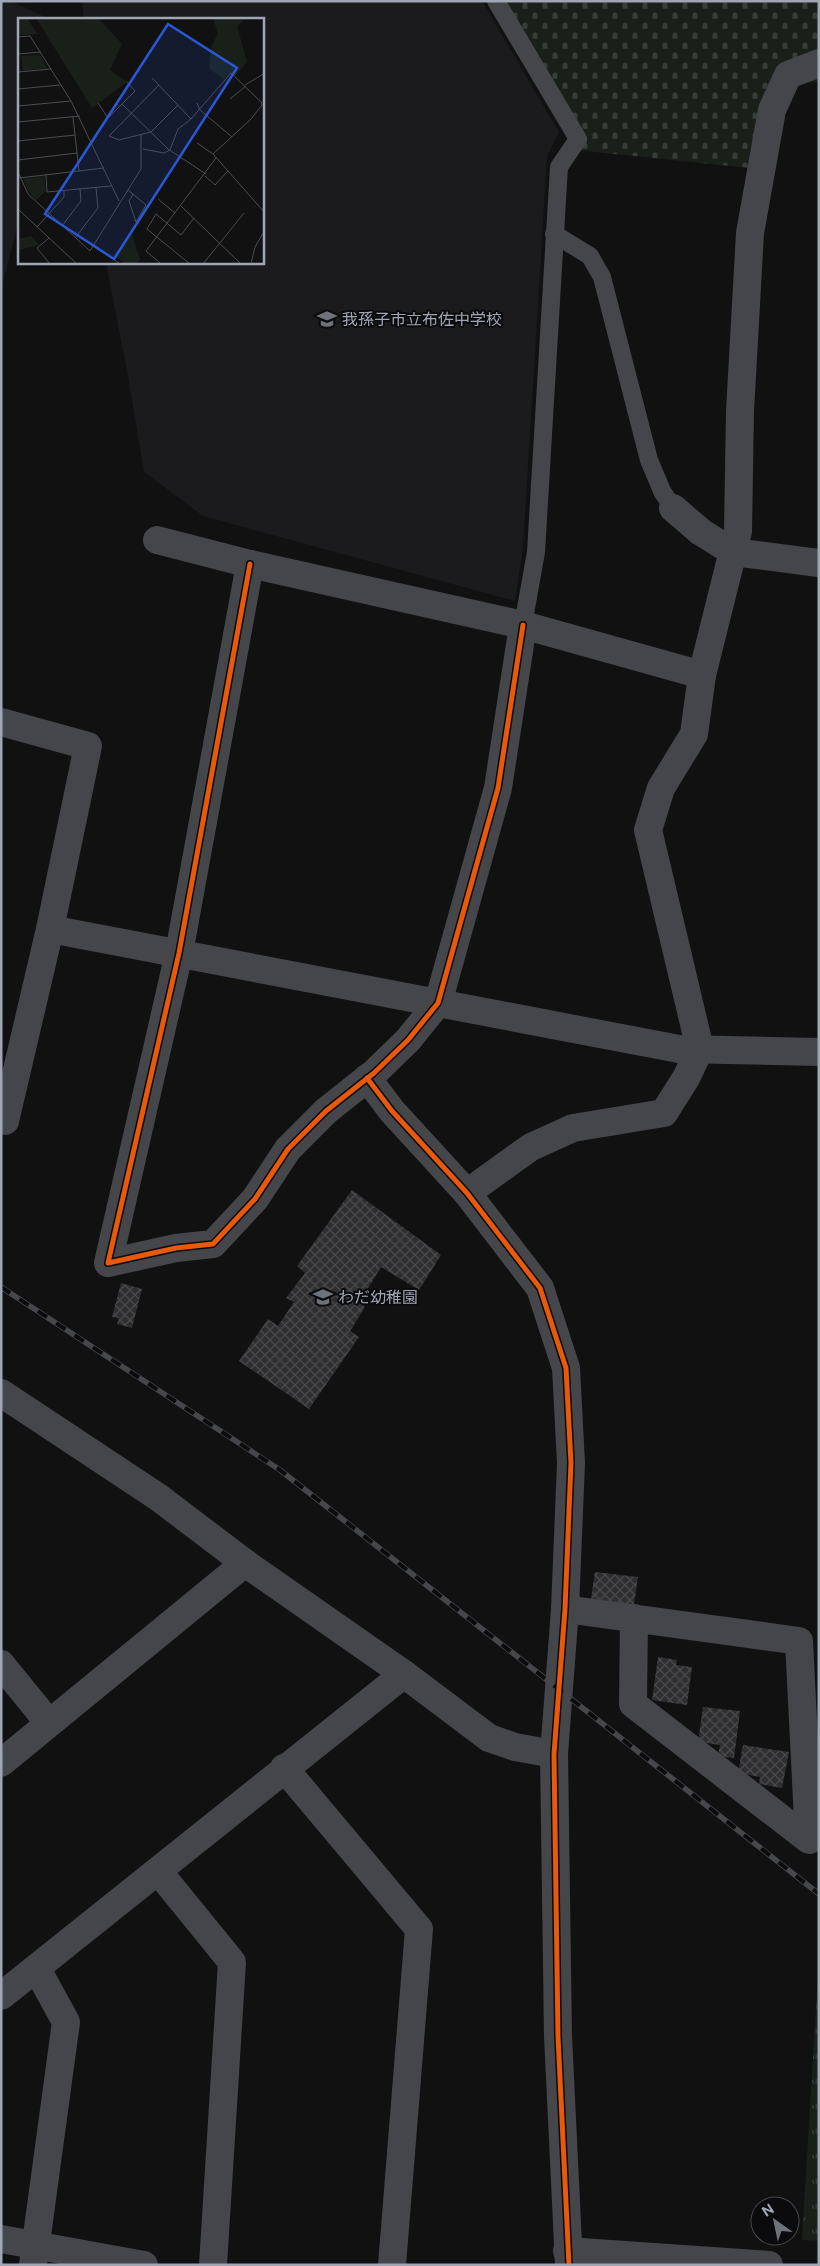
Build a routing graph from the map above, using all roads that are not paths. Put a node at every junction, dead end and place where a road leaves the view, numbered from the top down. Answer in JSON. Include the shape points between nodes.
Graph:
{"nodes":[{"id":1,"x":496,"y":1,"type":"edge"},
{"id":2,"x":819,"y":63,"type":"edge"},
{"id":3,"x":554,"y":234,"type":"junction"},
{"id":4,"x":673,"y":508,"type":"joint"},
{"id":5,"x":157,"y":540,"type":"dead end"},
{"id":6,"x":733,"y":552,"type":"junction"},
{"id":7,"x":250,"y":564,"type":"junction"},
{"id":8,"x":819,"y":564,"type":"edge"},
{"id":9,"x":524,"y":624,"type":"junction"},
{"id":10,"x":702,"y":675,"type":"junction"},
{"id":11,"x":1,"y":722,"type":"edge"},
{"id":12,"x":50,"y":929,"type":"junction"},
{"id":13,"x":179,"y":953,"type":"junction"},
{"id":14,"x":438,"y":1003,"type":"junction"},
{"id":15,"x":700,"y":1049,"type":"junction"},
{"id":16,"x":819,"y":1052,"type":"edge"},
{"id":17,"x":367,"y":1078,"type":"junction"},
{"id":18,"x":1,"y":1120,"type":"edge"},
{"id":19,"x":467,"y":1193,"type":"junction"},
{"id":20,"x":1,"y":1393,"type":"edge"},
{"id":21,"x":245,"y":1564,"type":"junction"},
{"id":22,"x":565,"y":1609,"type":"junction"},
{"id":23,"x":634,"y":1618,"type":"junction"},
{"id":24,"x":1,"y":1664,"type":"edge"},
{"id":25,"x":404,"y":1674,"type":"junction"},
{"id":26,"x":49,"y":1723,"type":"junction"},
{"id":27,"x":554,"y":1754,"type":"junction"},
{"id":28,"x":1,"y":1763,"type":"edge"},
{"id":29,"x":284,"y":1768,"type":"junction"},
{"id":30,"x":158,"y":1870,"type":"junction"},
{"id":31,"x":37,"y":1969,"type":"junction"},
{"id":32,"x":1,"y":1996,"type":"edge"},
{"id":33,"x":1,"y":2239,"type":"edge"},
{"id":34,"x":34,"y":2255,"type":"edge"},
{"id":35,"x":568,"y":2258,"type":"edge"},
{"id":36,"x":144,"y":2265,"type":"edge"},
{"id":37,"x":213,"y":2265,"type":"edge"},
{"id":38,"x":392,"y":2265,"type":"edge"},
{"id":39,"x":769,"y":2265,"type":"edge"}],
"edges":[{"from":1,"to":3,"type":"lane","via":[[578,139],[558,167]]},
{"from":2,"to":6,"type":"street","via":[[788,75],[772,110],[750,233],[740,411],[738,532]]},
{"from":3,"to":4,"type":"lane","via":[[590,256],[602,277],[649,460]]},
{"from":3,"to":9,"type":"lane","via":[[536,552]]},
{"from":4,"to":6,"type":"street","via":[[701,532]]},
{"from":5,"to":7,"type":"street"},
{"from":6,"to":8,"type":"street"},
{"from":6,"to":10,"type":"street"},
{"from":7,"to":9,"type":"street"},
{"from":7,"to":13,"type":"street"},
{"from":9,"to":10,"type":"street"},
{"from":9,"to":14,"type":"street","via":[[498,788]]},
{"from":10,"to":15,"type":"street","via":[[694,734],[661,788],[648,830]]},
{"from":11,"to":12,"type":"street","via":[[88,746]]},
{"from":12,"to":13,"type":"street"},
{"from":12,"to":18,"type":"street","via":[[5,1121]]},
{"from":13,"to":14,"type":"street"},
{"from":13,"to":17,"type":"street","via":[[108,1263],[176,1248],[213,1244],[255,1199],[288,1149],[326,1111]]},
{"from":14,"to":15,"type":"street","via":[[679,1049]]},
{"from":14,"to":17,"type":"street","via":[[408,1040]]},
{"from":15,"to":16,"type":"street"},
{"from":15,"to":19,"type":"street","via":[[664,1113],[573,1128],[531,1147]]},
{"from":17,"to":19,"type":"street","via":[[392,1111]]},
{"from":19,"to":22,"type":"street","via":[[540,1288],[566,1368],[571,1463]]},
{"from":20,"to":21,"type":"street","via":[[158,1498]]},
{"from":21,"to":25,"type":"street"},
{"from":21,"to":26,"type":"street"},
{"from":22,"to":23,"type":"street"},
{"from":22,"to":27,"type":"street"},
{"from":23,"to":23,"type":"street","via":[[798,1641],[809,1840],[633,1704]]},
{"from":24,"to":26,"type":"street"},
{"from":25,"to":27,"type":"street","via":[[490,1738],[515,1747]]},
{"from":25,"to":29,"type":"street"},
{"from":26,"to":28,"type":"street"},
{"from":27,"to":35,"type":"street","via":[[558,2036]]},
{"from":29,"to":30,"type":"street"},
{"from":29,"to":38,"type":"street","via":[[419,1929]]},
{"from":30,"to":31,"type":"street"},
{"from":30,"to":37,"type":"street","via":[[232,1962]]},
{"from":31,"to":32,"type":"street"},
{"from":31,"to":34,"type":"street","via":[[66,2022]]},
{"from":33,"to":34,"type":"street"},
{"from":34,"to":36,"type":"street"},
{"from":35,"to":39,"type":"street"}]}
